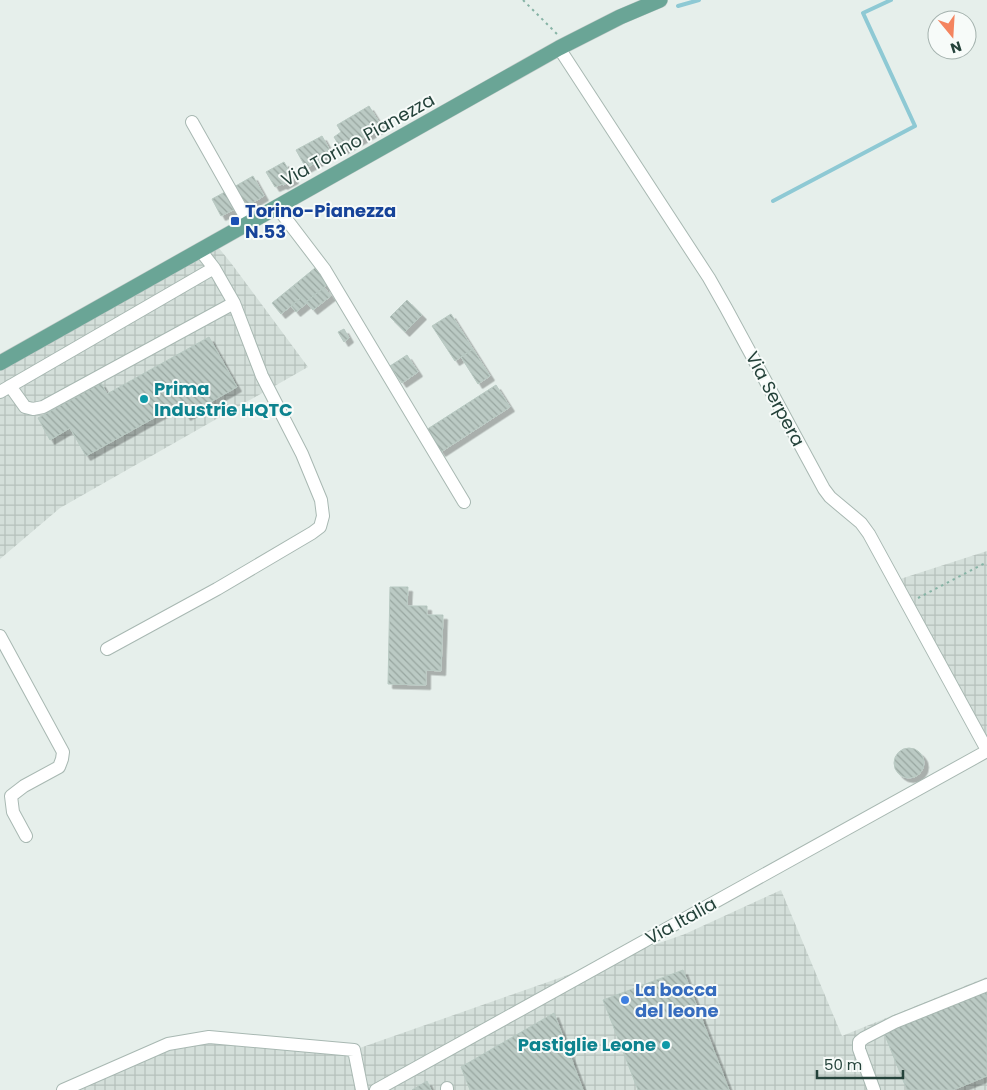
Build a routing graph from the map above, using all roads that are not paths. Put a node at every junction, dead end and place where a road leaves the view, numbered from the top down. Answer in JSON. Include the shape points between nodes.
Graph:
{"nodes":[{"id":1,"x":660,"y":0,"type":"edge"},
{"id":2,"x":563,"y":46,"type":"junction"},
{"id":3,"x":192,"y":122,"type":"dead end"},
{"id":4,"x":277,"y":207,"type":"junction"},
{"id":5,"x":249,"y":223,"type":"junction"},
{"id":6,"x":200,"y":250,"type":"junction"},
{"id":7,"x":214,"y":268,"type":"junction"},
{"id":8,"x":234,"y":303,"type":"junction"},
{"id":9,"x":0,"y":363,"type":"edge"},
{"id":10,"x":5,"y":389,"type":"edge"},
{"id":11,"x":464,"y":502,"type":"dead end"},
{"id":12,"x":0,"y":636,"type":"edge"},
{"id":13,"x":107,"y":649,"type":"dead end"},
{"id":14,"x":987,"y":751,"type":"edge"},
{"id":15,"x":26,"y":836,"type":"dead end"},
{"id":16,"x":987,"y":985,"type":"edge"},
{"id":17,"x":63,"y":1090,"type":"edge"},
{"id":18,"x":362,"y":1090,"type":"edge"},
{"id":19,"x":376,"y":1090,"type":"edge"},
{"id":20,"x":874,"y":1090,"type":"edge"}],
"edges":[{"from":1,"to":2,"type":"main road","name":"Via Torino Pianezza"},
{"from":2,"to":4,"type":"main road","name":"Via Torino Pianezza"},
{"from":2,"to":14,"type":"street","name":"Via Serpera","via":[[709,278],[824,489],[869,534]]},
{"from":3,"to":5,"type":"street"},
{"from":4,"to":5,"type":"main road","name":"Via Torino Pianezza"},
{"from":4,"to":11,"type":"street","via":[[324,270]]},
{"from":5,"to":6,"type":"main road","name":"Via Torino Pianezza"},
{"from":6,"to":7,"type":"street"},
{"from":6,"to":9,"type":"main road","name":"Via Torino Pianezza"},
{"from":7,"to":8,"type":"street"},
{"from":7,"to":10,"type":"street"},
{"from":8,"to":10,"type":"street","via":[[43,407],[25,407]]},
{"from":8,"to":13,"type":"street","via":[[262,376],[302,454],[321,500],[323,516],[320,527]]},
{"from":12,"to":15,"type":"street","via":[[63,752],[59,767],[11,796],[13,812]]},
{"from":14,"to":19,"type":"street","name":"Via Italia"},
{"from":16,"to":20,"type":"street","via":[[895,1022],[858,1042]]},
{"from":17,"to":18,"type":"street","via":[[168,1044],[209,1037],[354,1050]]}]}
